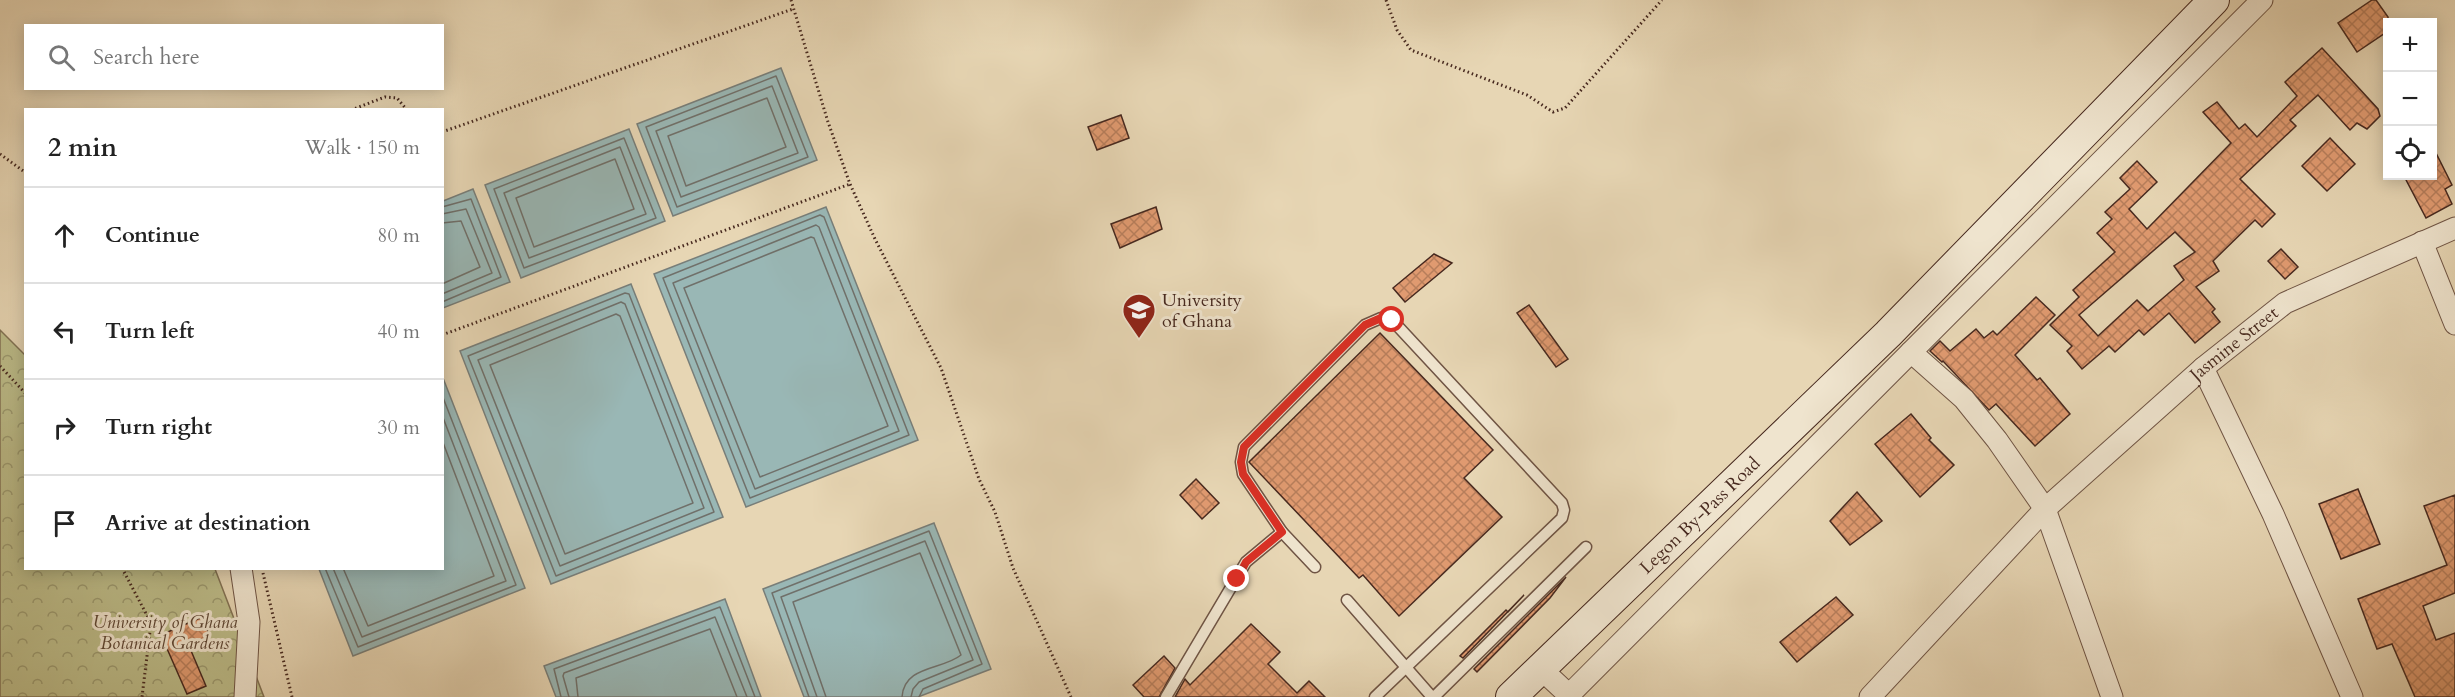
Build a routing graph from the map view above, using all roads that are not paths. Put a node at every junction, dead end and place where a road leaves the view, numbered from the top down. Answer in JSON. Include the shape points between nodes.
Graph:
{"nodes":[{"id":1,"x":2214,"y":0,"type":"edge"},
{"id":2,"x":2262,"y":0,"type":"edge"},
{"id":3,"x":2455,"y":228,"type":"edge"},
{"id":4,"x":2422,"y":242,"type":"junction"},
{"id":5,"x":2455,"y":324,"type":"edge"},
{"id":6,"x":1899,"y":343,"type":"junction"},
{"id":7,"x":2203,"y":368,"type":"junction"},
{"id":8,"x":2044,"y":509,"type":"junction"},
{"id":9,"x":1282,"y":532,"type":"junction"},
{"id":10,"x":1586,"y":547,"type":"dead end"},
{"id":11,"x":1315,"y":567,"type":"dead end"},
{"id":12,"x":242,"y":570,"type":"edge"},
{"id":13,"x":1347,"y":600,"type":"dead end"},
{"id":14,"x":1406,"y":668,"type":"junction"},
{"id":15,"x":1540,"y":668,"type":"junction"},
{"id":16,"x":1569,"y":696,"type":"edge"},
{"id":17,"x":245,"y":697,"type":"edge"},
{"id":18,"x":1166,"y":697,"type":"edge"},
{"id":19,"x":1375,"y":697,"type":"edge"},
{"id":20,"x":1433,"y":697,"type":"edge"},
{"id":21,"x":1511,"y":697,"type":"edge"},
{"id":22,"x":1870,"y":697,"type":"edge"},
{"id":23,"x":2112,"y":697,"type":"edge"},
{"id":24,"x":2352,"y":697,"type":"edge"}],
"edges":[{"from":1,"to":6,"type":"street","name":"Legon By-Pass Road"},
{"from":2,"to":6,"type":"street"},
{"from":3,"to":4,"type":"street","name":"Jasmine Street"},
{"from":4,"to":5,"type":"street"},
{"from":4,"to":7,"type":"street","name":"Jasmine Street","via":[[2285,303]]},
{"from":6,"to":8,"type":"street","via":[[1964,399]]},
{"from":6,"to":15,"type":"street","name":"Legon By-Pass Road"},
{"from":6,"to":16,"type":"street"},
{"from":7,"to":8,"type":"street","name":"Jasmine Street"},
{"from":7,"to":24,"type":"street","via":[[2273,514]]},
{"from":8,"to":22,"type":"street","name":"Jasmine Street"},
{"from":8,"to":23,"type":"street"},
{"from":9,"to":11,"type":"lane"},
{"from":9,"to":14,"type":"lane","via":[[1243,474],[1244,447],[1365,325],[1381,318],[1392,320],[1562,503],[1564,510],[1562,518]]},
{"from":9,"to":18,"type":"lane","via":[[1246,562]]},
{"from":10,"to":20,"type":"lane"},
{"from":12,"to":17,"type":"street","via":[[249,622]]},
{"from":13,"to":14,"type":"lane"},
{"from":14,"to":19,"type":"lane"},
{"from":14,"to":20,"type":"lane"},
{"from":15,"to":16,"type":"street"},
{"from":15,"to":21,"type":"street","name":"Legon By-Pass Road"}]}
